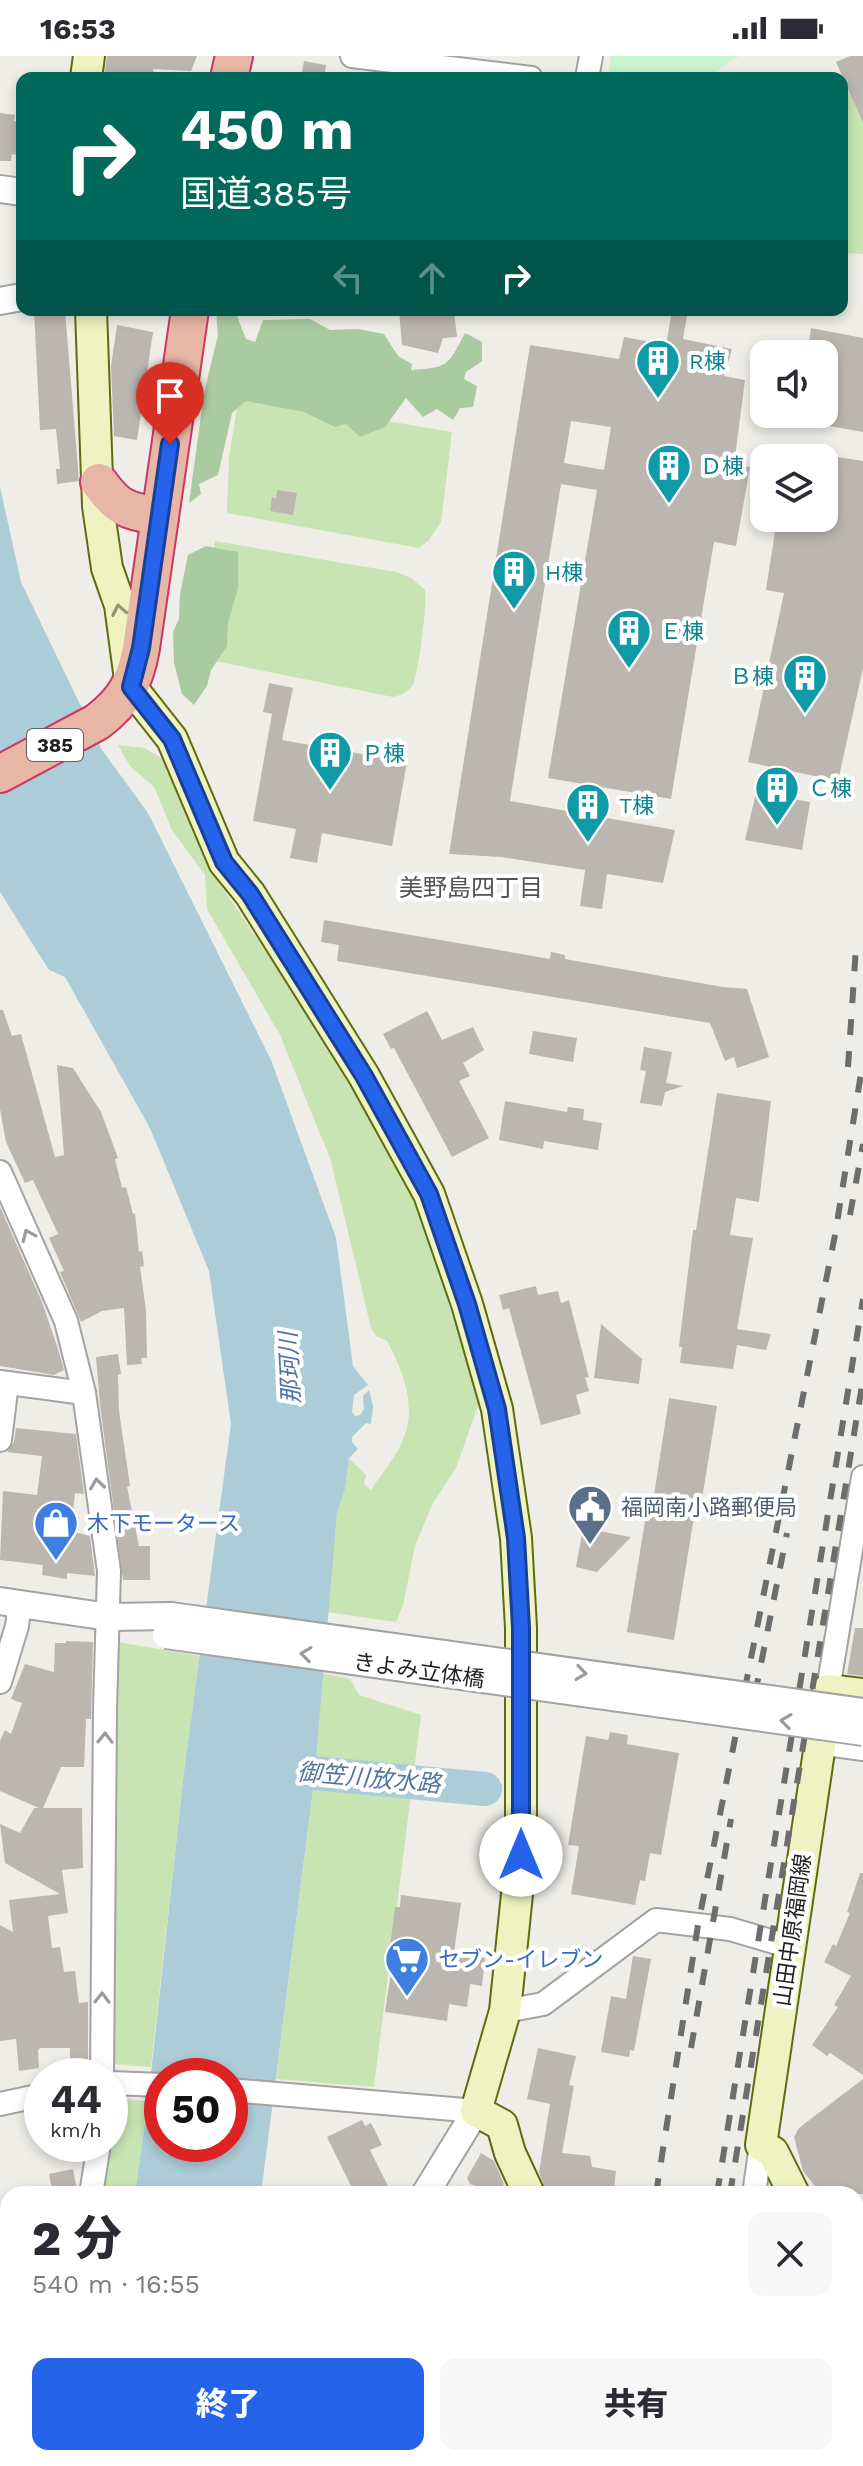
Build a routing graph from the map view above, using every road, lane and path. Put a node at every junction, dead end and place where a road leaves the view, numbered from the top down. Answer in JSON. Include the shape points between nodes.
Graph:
{"nodes":[{"id":1,"x":352,"y":56,"type":"edge"},
{"id":2,"x":452,"y":67,"type":"edge"},
{"id":3,"x":488,"y":72,"type":"edge"},
{"id":4,"x":91,"y":316,"type":"edge"},
{"id":5,"x":189,"y":316,"type":"edge"},
{"id":6,"x":99,"y":482,"type":"junction"},
{"id":7,"x":160,"y":517,"type":"junction"},
{"id":8,"x":120,"y":700,"type":"junction"},
{"id":9,"x":0,"y":774,"type":"edge"},
{"id":10,"x":0,"y":1172,"type":"edge"},
{"id":11,"x":3,"y":1383,"type":"edge"},
{"id":12,"x":84,"y":1393,"type":"junction"},
{"id":13,"x":0,"y":1440,"type":"edge"},
{"id":14,"x":863,"y":1477,"type":"edge"},
{"id":15,"x":10,"y":1602,"type":"edge"},
{"id":16,"x":109,"y":1617,"type":"junction"},
{"id":17,"x":168,"y":1625,"type":"junction"},
{"id":18,"x":0,"y":1682,"type":"edge"},
{"id":19,"x":828,"y":1690,"type":"junction"},
{"id":20,"x":863,"y":1694,"type":"edge"},
{"id":21,"x":863,"y":1712,"type":"edge"},
{"id":22,"x":863,"y":1732,"type":"edge"},
{"id":23,"x":819,"y":1743,"type":"junction"},
{"id":24,"x":863,"y":1749,"type":"edge"},
{"id":25,"x":791,"y":1947,"type":"junction"},
{"id":26,"x":505,"y":2011,"type":"junction"},
{"id":27,"x":112,"y":2058,"type":"edge"},
{"id":28,"x":248,"y":2091,"type":"edge"},
{"id":29,"x":24,"y":2099,"type":"edge"},
{"id":30,"x":0,"y":2104,"type":"edge"},
{"id":31,"x":476,"y":2111,"type":"junction"},
{"id":32,"x":761,"y":2145,"type":"junction"},
{"id":33,"x":96,"y":2162,"type":"edge"},
{"id":34,"x":92,"y":2186,"type":"edge"},
{"id":35,"x":430,"y":2186,"type":"edge"},
{"id":36,"x":525,"y":2186,"type":"edge"},
{"id":37,"x":755,"y":2186,"type":"edge"},
{"id":38,"x":790,"y":2186,"type":"edge"}],
"edges":[{"from":1,"to":2,"type":"street"},
{"from":2,"to":3,"type":"street"},
{"from":4,"to":6,"type":"main road"},
{"from":5,"to":7,"type":"highway"},
{"from":6,"to":7,"type":"highway","via":[[124,510]]},
{"from":8,"to":6,"type":"main road","one_way":true,"via":[[120,605],[107,568]]},
{"from":7,"to":8,"type":"highway","via":[[139,660]]},
{"from":8,"to":9,"type":"highway","number":"385"},
{"from":8,"to":26,"type":"main road","via":[[172,739],[224,862],[250,894],[364,1076],[429,1194],[467,1304],[497,1409],[516,1538],[521,1628],[521,1855]]},
{"from":12,"to":10,"type":"street","one_way":true,"via":[[66,1321]]},
{"from":11,"to":12,"type":"street"},
{"from":11,"to":13,"type":"street"},
{"from":16,"to":12,"type":"street","one_way":true,"via":[[109,1571]]},
{"from":14,"to":19,"type":"street"},
{"from":15,"to":16,"type":"street"},
{"from":15,"to":18,"type":"street","via":[[17,1626]]},
{"from":16,"to":17,"type":"street"},
{"from":27,"to":16,"type":"street","one_way":true,"via":[[105,1709]]},
{"from":17,"to":21,"type":"street","name":"きよみ立体橋","one_way":true,"bridge":true},
{"from":22,"to":17,"type":"street","name":"きよみ立体橋","one_way":true,"bridge":true},
{"from":19,"to":20,"type":"main road"},
{"from":19,"to":23,"type":"main road","name":"山田中原福岡線"},
{"from":23,"to":24,"type":"street"},
{"from":23,"to":25,"type":"main road","name":"山田中原福岡線"},
{"from":25,"to":26,"type":"street","via":[[730,1929],[656,1920],[543,2004]]},
{"from":25,"to":32,"type":"main road","name":"山田中原福岡線"},
{"from":26,"to":31,"type":"main road"},
{"from":28,"to":31,"type":"street"},
{"from":29,"to":30,"type":"street"},
{"from":31,"to":35,"type":"street"},
{"from":31,"to":36,"type":"main road","via":[[502,2125]]},
{"from":32,"to":37,"type":"street"},
{"from":32,"to":38,"type":"main road","via":[[773,2152]]},
{"from":33,"to":34,"type":"street"}]}
